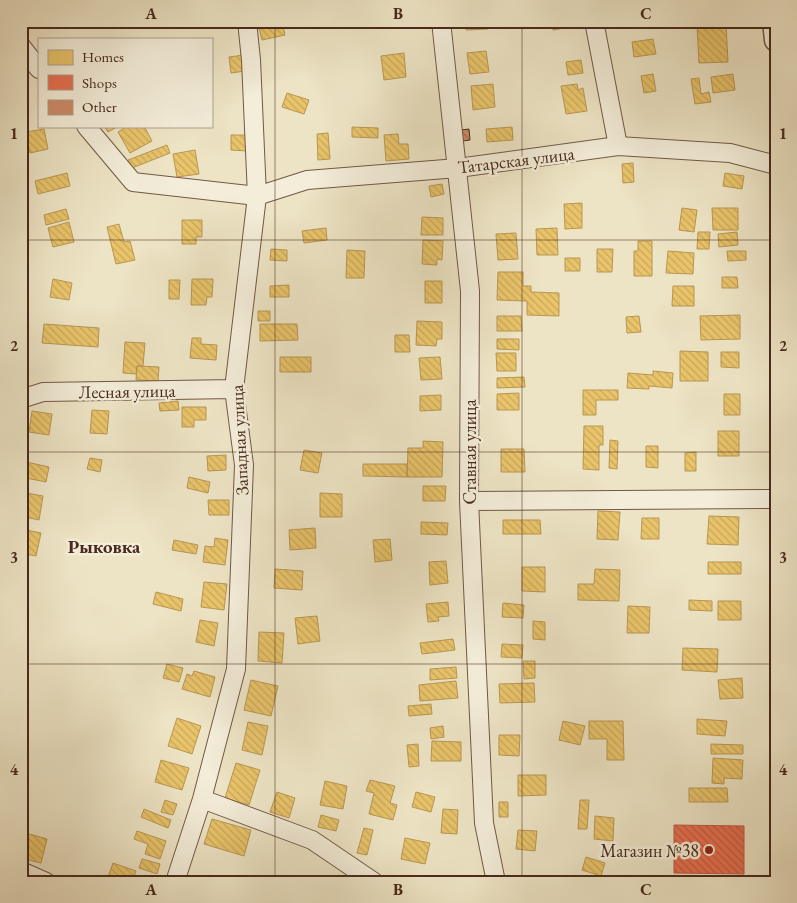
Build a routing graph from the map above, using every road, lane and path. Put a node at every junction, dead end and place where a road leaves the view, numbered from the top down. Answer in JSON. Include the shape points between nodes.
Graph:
{"nodes":[{"id":1,"x":247,"y":21,"type":"edge"},
{"id":2,"x":441,"y":21,"type":"edge"},
{"id":3,"x":594,"y":21,"type":"edge"},
{"id":4,"x":774,"y":21,"type":"edge"},
{"id":5,"x":776,"y":40,"type":"edge"},
{"id":6,"x":21,"y":46,"type":"edge"},
{"id":7,"x":38,"y":68,"type":"edge"},
{"id":8,"x":88,"y":128,"type":"edge"},
{"id":9,"x":618,"y":146,"type":"junction"},
{"id":10,"x":776,"y":165,"type":"edge"},
{"id":11,"x":458,"y":168,"type":"junction"},
{"id":12,"x":257,"y":196,"type":"junction"},
{"id":13,"x":234,"y":389,"type":"junction"},
{"id":14,"x":21,"y":399,"type":"edge"},
{"id":15,"x":776,"y":499,"type":"edge"},
{"id":16,"x":469,"y":501,"type":"junction"},
{"id":17,"x":202,"y":799,"type":"junction"},
{"id":18,"x":21,"y":871,"type":"edge"},
{"id":19,"x":46,"y":882,"type":"edge"},
{"id":20,"x":175,"y":882,"type":"edge"},
{"id":21,"x":374,"y":882,"type":"edge"},
{"id":22,"x":496,"y":882,"type":"edge"}],
"edges":[{"from":1,"to":12,"type":"street","name":"Западная улица"},
{"from":2,"to":11,"type":"street","name":"Ставная улица"},
{"from":3,"to":9,"type":"street"},
{"from":4,"to":5,"type":"street"},
{"from":6,"to":7,"type":"street"},
{"from":8,"to":12,"type":"street","via":[[133,182]]},
{"from":9,"to":10,"type":"street","name":"Татарская улица","via":[[730,152]]},
{"from":9,"to":11,"type":"street","name":"Татарская улица"},
{"from":11,"to":12,"type":"street","name":"Татарская улица","via":[[307,180]]},
{"from":11,"to":16,"type":"street","name":"Ставная улица","via":[[470,292]]},
{"from":12,"to":13,"type":"street","name":"Западная улица"},
{"from":13,"to":14,"type":"street","name":"Лесная улица","via":[[43,392]]},
{"from":13,"to":17,"type":"street","name":"Западная улица","via":[[244,466],[236,669]]},
{"from":15,"to":16,"type":"street"},
{"from":16,"to":22,"type":"street","name":"Ставная улица","via":[[484,823]]},
{"from":17,"to":20,"type":"street","name":"Западная улица"},
{"from":17,"to":21,"type":"street","via":[[312,840]]},
{"from":18,"to":19,"type":"street"}]}
